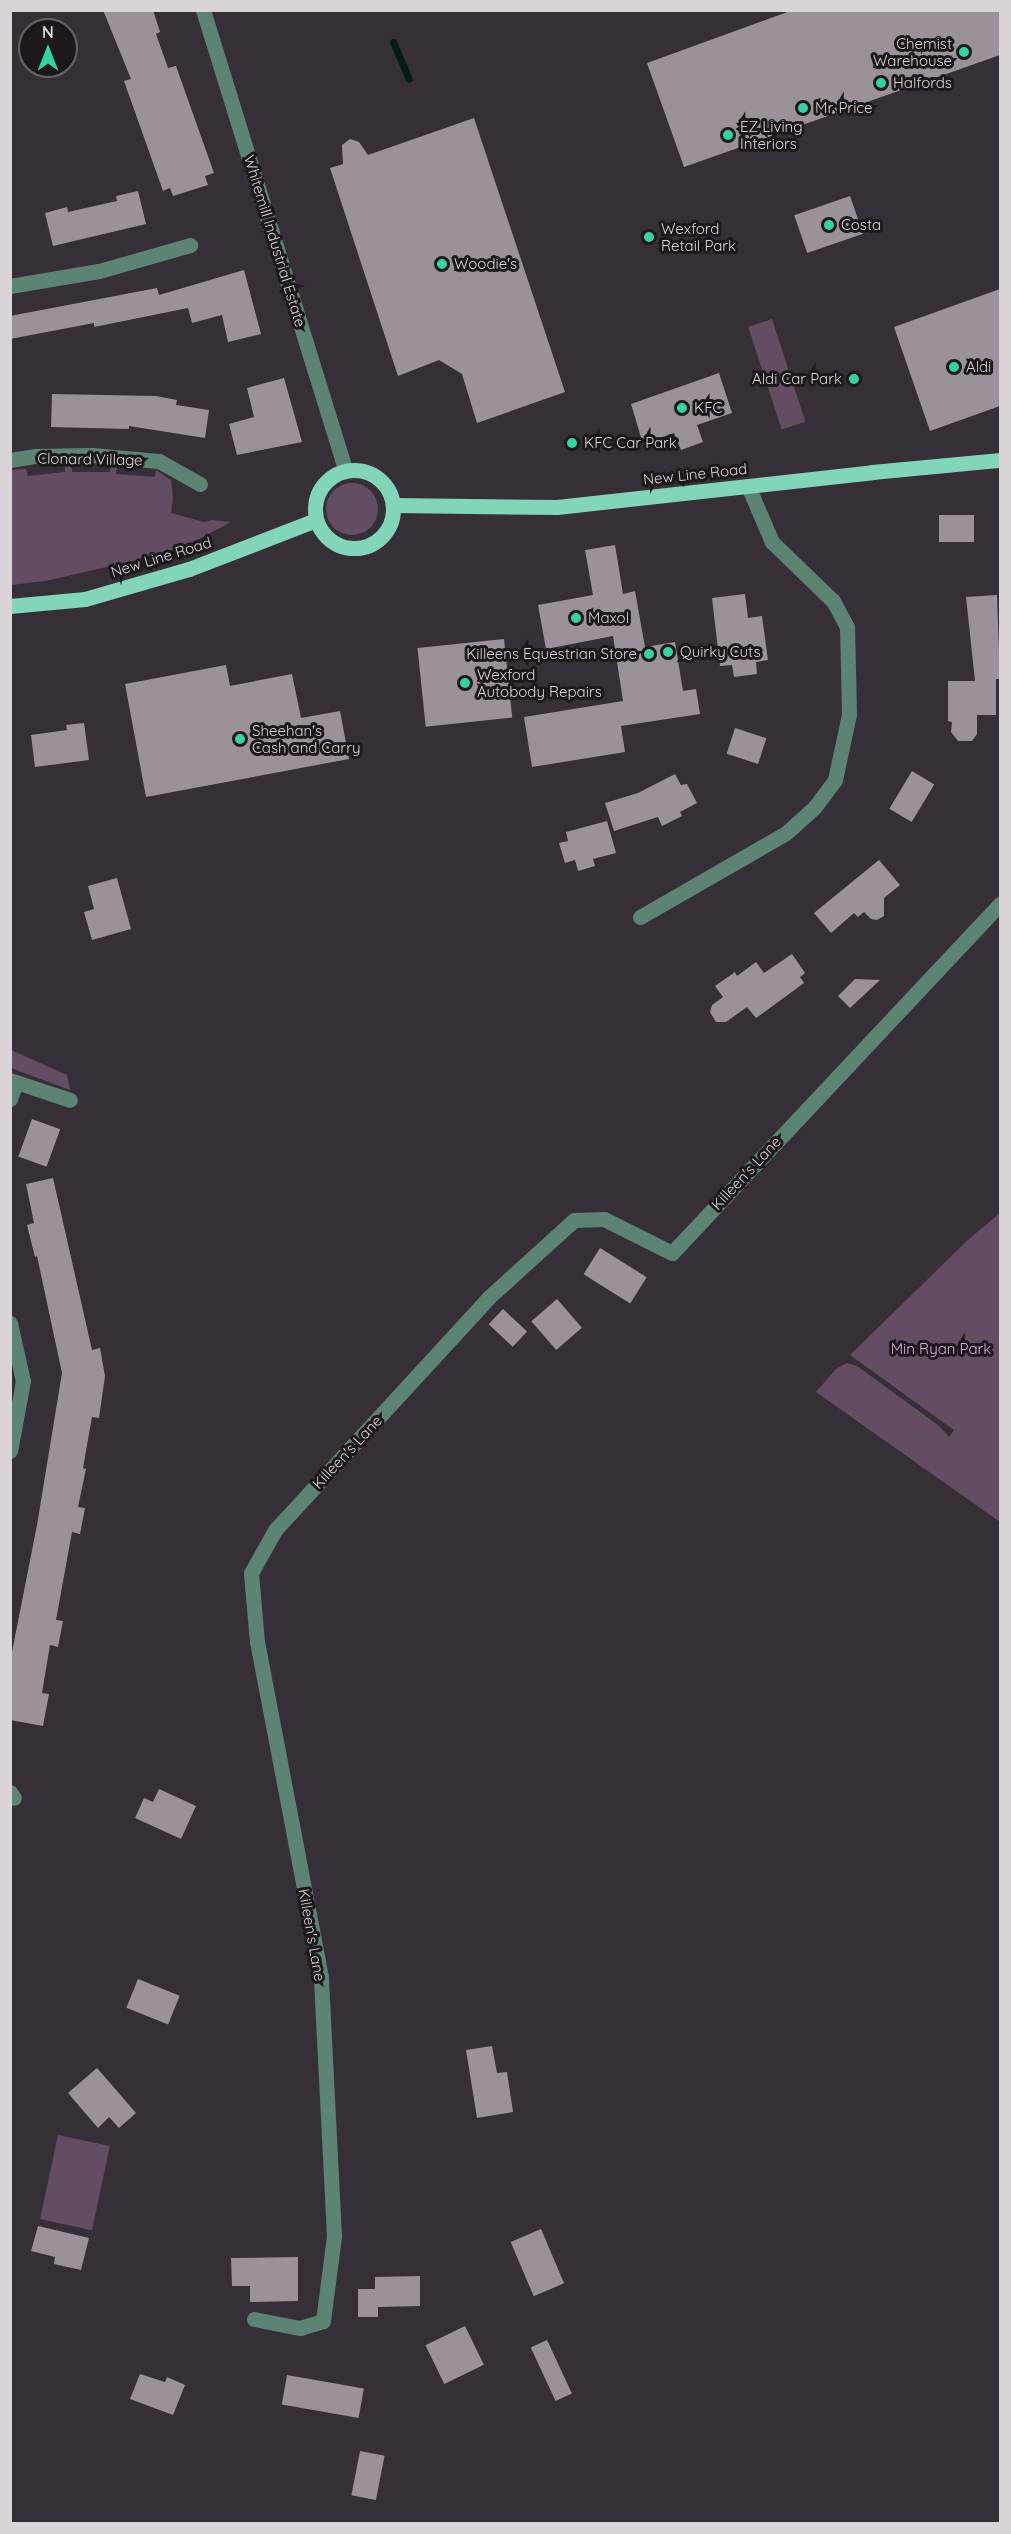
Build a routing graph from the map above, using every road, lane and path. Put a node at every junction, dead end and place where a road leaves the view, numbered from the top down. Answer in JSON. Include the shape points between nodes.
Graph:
{"nodes":[{"id":1,"x":203,"y":10,"type":"edge"},
{"id":2,"x":190,"y":245,"type":"dead end"},
{"id":3,"x":10,"y":286,"type":"edge"},
{"id":4,"x":10,"y":460,"type":"edge"},
{"id":5,"x":1000,"y":460,"type":"edge"},
{"id":6,"x":346,"y":471,"type":"junction"},
{"id":7,"x":200,"y":484,"type":"dead end"},
{"id":8,"x":748,"y":486,"type":"junction"},
{"id":9,"x":393,"y":505,"type":"junction"},
{"id":10,"x":316,"y":520,"type":"junction"},
{"id":11,"x":10,"y":606,"type":"edge"},
{"id":12,"x":1000,"y":904,"type":"edge"},
{"id":13,"x":640,"y":917,"type":"dead end"},
{"id":14,"x":13,"y":1081,"type":"edge"},
{"id":15,"x":10,"y":1100,"type":"edge"},
{"id":16,"x":70,"y":1100,"type":"dead end"},
{"id":17,"x":10,"y":1323,"type":"edge"},
{"id":18,"x":14,"y":1356,"type":"edge"},
{"id":19,"x":10,"y":1451,"type":"edge"},
{"id":20,"x":254,"y":2319,"type":"dead end"}],
"edges":[{"from":1,"to":6,"type":"street","name":"Whitemill Industrial Estate"},
{"from":2,"to":3,"type":"street","via":[[99,271]]},
{"from":4,"to":7,"type":"street","name":"Clonard Village","via":[[92,455],[159,461]]},
{"from":5,"to":8,"type":"main road","name":"New Line Road"},
{"from":6,"to":9,"type":"main road","via":[[370,474],[389,492]]},
{"from":6,"to":10,"type":"main road","via":[[324,484],[316,501]]},
{"from":8,"to":9,"type":"main road","name":"New Line Road","via":[[557,507]]},
{"from":8,"to":13,"type":"street","via":[[772,542],[832,601],[846,627],[849,714],[835,780],[814,808],[786,833]]},
{"from":9,"to":10,"type":"main road","via":[[387,530],[378,540],[359,548],[341,547],[330,540]]},
{"from":10,"to":11,"type":"main road","name":"New Line Road","via":[[231,554],[85,599]]},
{"from":12,"to":20,"type":"street","name":"Killeen's Lane","via":[[672,1253],[604,1219],[574,1220],[488,1298],[275,1530],[251,1573],[257,1642],[321,1977],[334,2236],[323,2321],[300,2328]]},
{"from":14,"to":15,"type":"street"},
{"from":14,"to":16,"type":"street"},
{"from":17,"to":18,"type":"street"},
{"from":18,"to":19,"type":"street","via":[[23,1381]]}]}
